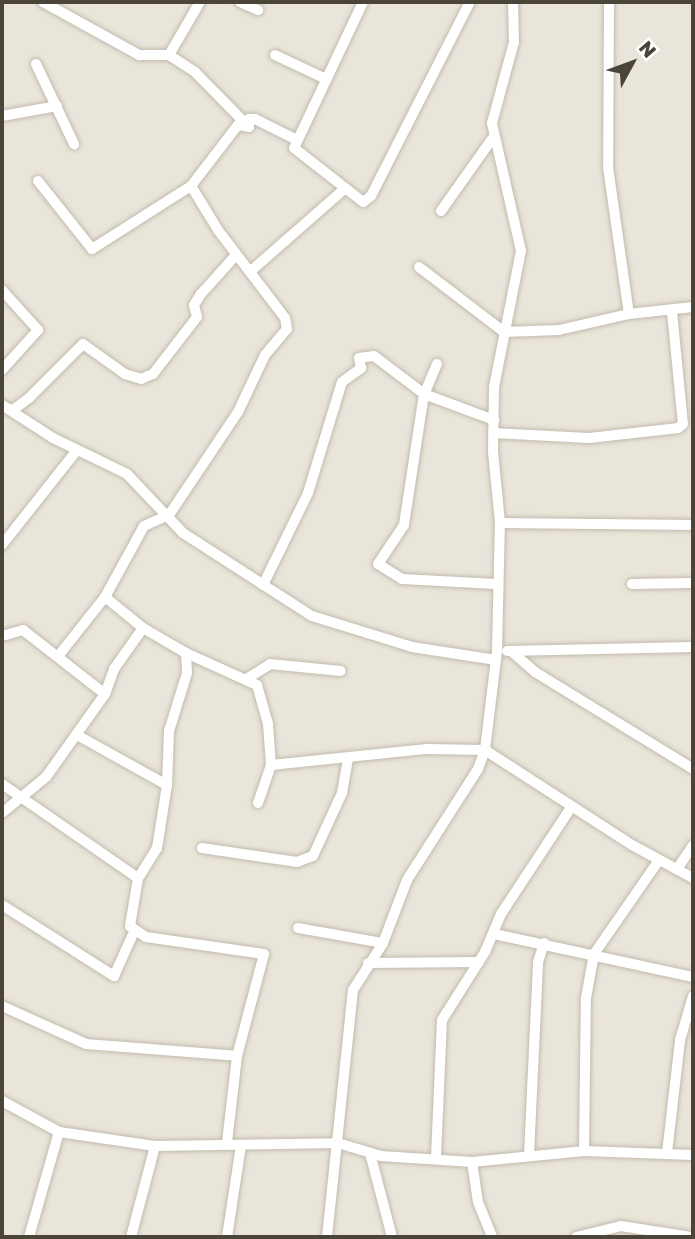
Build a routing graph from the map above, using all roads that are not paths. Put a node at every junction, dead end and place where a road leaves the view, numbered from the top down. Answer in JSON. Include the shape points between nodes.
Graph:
{"nodes":[{"id":1,"x":43,"y":2,"type":"edge"},
{"id":2,"x":200,"y":2,"type":"edge"},
{"id":3,"x":240,"y":2,"type":"edge"},
{"id":4,"x":363,"y":2,"type":"edge"},
{"id":5,"x":470,"y":2,"type":"edge"},
{"id":6,"x":513,"y":2,"type":"edge"},
{"id":7,"x":609,"y":2,"type":"edge"},
{"id":8,"x":258,"y":10,"type":"dead end"},
{"id":9,"x":169,"y":55,"type":"junction"},
{"id":10,"x":275,"y":55,"type":"dead end"},
{"id":11,"x":36,"y":64,"type":"dead end"},
{"id":12,"x":324,"y":78,"type":"junction"},
{"id":13,"x":57,"y":106,"type":"junction"},
{"id":14,"x":2,"y":116,"type":"edge"},
{"id":15,"x":249,"y":127,"type":"junction"},
{"id":16,"x":492,"y":139,"type":"junction"},
{"id":17,"x":297,"y":140,"type":"junction"},
{"id":18,"x":74,"y":144,"type":"dead end"},
{"id":19,"x":38,"y":181,"type":"dead end"},
{"id":20,"x":191,"y":186,"type":"junction"},
{"id":21,"x":342,"y":190,"type":"junction"},
{"id":22,"x":441,"y":211,"type":"dead end"},
{"id":23,"x":236,"y":255,"type":"junction"},
{"id":24,"x":419,"y":267,"type":"dead end"},
{"id":25,"x":252,"y":270,"type":"junction"},
{"id":26,"x":2,"y":290,"type":"edge"},
{"id":27,"x":693,"y":307,"type":"edge"},
{"id":28,"x":672,"y":312,"type":"junction"},
{"id":29,"x":629,"y":314,"type":"junction"},
{"id":30,"x":504,"y":332,"type":"junction"},
{"id":31,"x":437,"y":364,"type":"dead end"},
{"id":32,"x":2,"y":370,"type":"edge"},
{"id":33,"x":424,"y":394,"type":"junction"},
{"id":34,"x":3,"y":409,"type":"edge"},
{"id":35,"x":494,"y":420,"type":"junction"},
{"id":36,"x":493,"y":433,"type":"junction"},
{"id":37,"x":77,"y":450,"type":"junction"},
{"id":38,"x":169,"y":515,"type":"junction"},
{"id":39,"x":500,"y":523,"type":"junction"},
{"id":40,"x":693,"y":525,"type":"edge"},
{"id":41,"x":2,"y":545,"type":"edge"},
{"id":42,"x":693,"y":583,"type":"edge"},
{"id":43,"x":496,"y":584,"type":"junction"},
{"id":44,"x":632,"y":584,"type":"dead end"},
{"id":45,"x":263,"y":585,"type":"junction"},
{"id":46,"x":105,"y":597,"type":"junction"},
{"id":47,"x":143,"y":628,"type":"junction"},
{"id":48,"x":2,"y":636,"type":"edge"},
{"id":49,"x":693,"y":647,"type":"edge"},
{"id":50,"x":511,"y":651,"type":"junction"},
{"id":51,"x":186,"y":653,"type":"junction"},
{"id":52,"x":59,"y":655,"type":"junction"},
{"id":53,"x":497,"y":655,"type":"junction"},
{"id":54,"x":341,"y":671,"type":"dead end"},
{"id":55,"x":248,"y":678,"type":"junction"},
{"id":56,"x":105,"y":694,"type":"junction"},
{"id":57,"x":77,"y":736,"type":"junction"},
{"id":58,"x":485,"y":750,"type":"junction"},
{"id":59,"x":348,"y":760,"type":"junction"},
{"id":60,"x":271,"y":765,"type":"junction"},
{"id":61,"x":693,"y":769,"type":"edge"},
{"id":62,"x":2,"y":785,"type":"edge"},
{"id":63,"x":167,"y":785,"type":"junction"},
{"id":64,"x":21,"y":799,"type":"junction"},
{"id":65,"x":258,"y":803,"type":"dead end"},
{"id":66,"x":572,"y":806,"type":"junction"},
{"id":67,"x":2,"y":813,"type":"edge"},
{"id":68,"x":693,"y":845,"type":"edge"},
{"id":69,"x":202,"y":848,"type":"dead end"},
{"id":70,"x":659,"y":860,"type":"junction"},
{"id":71,"x":677,"y":869,"type":"junction"},
{"id":72,"x":138,"y":878,"type":"junction"},
{"id":73,"x":693,"y":878,"type":"edge"},
{"id":74,"x":2,"y":905,"type":"edge"},
{"id":75,"x":298,"y":928,"type":"dead end"},
{"id":76,"x":134,"y":932,"type":"junction"},
{"id":77,"x":494,"y":934,"type":"junction"},
{"id":78,"x":383,"y":943,"type":"junction"},
{"id":79,"x":544,"y":943,"type":"junction"},
{"id":80,"x":594,"y":954,"type":"junction"},
{"id":81,"x":479,"y":962,"type":"junction"},
{"id":82,"x":368,"y":963,"type":"junction"},
{"id":83,"x":693,"y":977,"type":"edge"},
{"id":84,"x":693,"y":996,"type":"edge"},
{"id":85,"x":2,"y":1006,"type":"edge"},
{"id":86,"x":680,"y":1041,"type":"junction"},
{"id":87,"x":693,"y":1046,"type":"edge"},
{"id":88,"x":237,"y":1056,"type":"junction"},
{"id":89,"x":2,"y":1101,"type":"edge"},
{"id":90,"x":59,"y":1132,"type":"junction"},
{"id":91,"x":227,"y":1143,"type":"junction"},
{"id":92,"x":338,"y":1143,"type":"junction"},
{"id":93,"x":155,"y":1146,"type":"junction"},
{"id":94,"x":242,"y":1146,"type":"junction"},
{"id":95,"x":584,"y":1151,"type":"junction"},
{"id":96,"x":370,"y":1153,"type":"junction"},
{"id":97,"x":667,"y":1153,"type":"junction"},
{"id":98,"x":529,"y":1155,"type":"junction"},
{"id":99,"x":693,"y":1155,"type":"edge"},
{"id":100,"x":436,"y":1157,"type":"junction"},
{"id":101,"x":472,"y":1163,"type":"junction"},
{"id":102,"x":29,"y":1237,"type":"edge"},
{"id":103,"x":131,"y":1237,"type":"edge"},
{"id":104,"x":227,"y":1237,"type":"edge"},
{"id":105,"x":327,"y":1237,"type":"edge"},
{"id":106,"x":392,"y":1237,"type":"edge"},
{"id":107,"x":492,"y":1237,"type":"edge"},
{"id":108,"x":576,"y":1237,"type":"edge"},
{"id":109,"x":691,"y":1237,"type":"edge"}],
"edges":[{"from":1,"to":9,"type":"street","via":[[139,55]]},
{"from":2,"to":9,"type":"street"},
{"from":3,"to":8,"type":"street"},
{"from":4,"to":12,"type":"street"},
{"from":5,"to":21,"type":"street","via":[[370,196],[363,202]]},
{"from":6,"to":16,"type":"street","via":[[514,42],[495,106]]},
{"from":7,"to":29,"type":"street","via":[[608,167]]},
{"from":9,"to":15,"type":"street","via":[[195,72]]},
{"from":10,"to":12,"type":"street"},
{"from":11,"to":13,"type":"street"},
{"from":12,"to":17,"type":"street"},
{"from":13,"to":14,"type":"street"},
{"from":13,"to":18,"type":"street"},
{"from":15,"to":17,"type":"street","via":[[249,120],[255,119]]},
{"from":15,"to":20,"type":"street","via":[[238,125]]},
{"from":16,"to":22,"type":"street"},
{"from":16,"to":30,"type":"street","via":[[512,202],[521,251]]},
{"from":17,"to":21,"type":"street","via":[[295,152]]},
{"from":19,"to":20,"type":"street","via":[[92,249]]},
{"from":20,"to":23,"type":"street"},
{"from":21,"to":25,"type":"street"},
{"from":23,"to":25,"type":"street"},
{"from":23,"to":34,"type":"street","via":[[194,305],[197,317],[153,373],[141,379],[125,374],[83,344],[29,398],[13,410]]},
{"from":24,"to":30,"type":"street"},
{"from":25,"to":38,"type":"street","via":[[285,318],[287,329],[265,355],[238,412]]},
{"from":26,"to":32,"type":"street","via":[[38,330]]},
{"from":27,"to":28,"type":"street"},
{"from":28,"to":29,"type":"street"},
{"from":28,"to":36,"type":"street","via":[[683,424],[678,428],[589,438]]},
{"from":29,"to":30,"type":"street","via":[[559,330]]},
{"from":30,"to":35,"type":"street","via":[[494,387]]},
{"from":31,"to":33,"type":"street"},
{"from":33,"to":35,"type":"street"},
{"from":33,"to":43,"type":"street","via":[[404,525],[378,564],[402,579]]},
{"from":33,"to":45,"type":"street","via":[[374,356],[359,358],[361,368],[342,382],[308,493]]},
{"from":34,"to":37,"type":"street"},
{"from":35,"to":36,"type":"street"},
{"from":36,"to":39,"type":"street"},
{"from":37,"to":38,"type":"street","via":[[127,474]]},
{"from":37,"to":41,"type":"street"},
{"from":38,"to":45,"type":"street","via":[[183,533]]},
{"from":38,"to":46,"type":"street","via":[[144,526]]},
{"from":39,"to":40,"type":"street"},
{"from":39,"to":43,"type":"street"},
{"from":42,"to":44,"type":"street"},
{"from":43,"to":53,"type":"street"},
{"from":45,"to":53,"type":"street","via":[[312,616],[344,629],[412,648]]},
{"from":46,"to":47,"type":"street"},
{"from":46,"to":52,"type":"street"},
{"from":47,"to":51,"type":"street"},
{"from":47,"to":56,"type":"street","via":[[114,668]]},
{"from":48,"to":52,"type":"street","via":[[23,630]]},
{"from":49,"to":50,"type":"street"},
{"from":50,"to":53,"type":"street"},
{"from":50,"to":61,"type":"street","via":[[535,672]]},
{"from":51,"to":55,"type":"street"},
{"from":51,"to":63,"type":"street","via":[[187,673],[169,731]]},
{"from":52,"to":56,"type":"street"},
{"from":53,"to":58,"type":"street"},
{"from":54,"to":55,"type":"street","via":[[270,664]]},
{"from":55,"to":60,"type":"street","via":[[264,701]]},
{"from":56,"to":57,"type":"street"},
{"from":57,"to":63,"type":"street"},
{"from":57,"to":64,"type":"street","via":[[46,777]]},
{"from":58,"to":59,"type":"street","via":[[427,748]]},
{"from":58,"to":66,"type":"street"},
{"from":58,"to":78,"type":"street","via":[[478,769],[407,880]]},
{"from":59,"to":60,"type":"street"},
{"from":59,"to":69,"type":"street","via":[[342,793],[313,856],[297,862]]},
{"from":60,"to":65,"type":"street"},
{"from":62,"to":64,"type":"street"},
{"from":63,"to":72,"type":"street","via":[[158,848]]},
{"from":64,"to":67,"type":"street"},
{"from":64,"to":72,"type":"street"},
{"from":66,"to":70,"type":"street"},
{"from":66,"to":77,"type":"street","via":[[501,914]]},
{"from":68,"to":71,"type":"street"},
{"from":70,"to":71,"type":"street"},
{"from":70,"to":80,"type":"street"},
{"from":71,"to":73,"type":"street"},
{"from":72,"to":76,"type":"street","via":[[130,926]]},
{"from":74,"to":76,"type":"street","via":[[114,976]]},
{"from":75,"to":78,"type":"street"},
{"from":76,"to":88,"type":"street","via":[[264,954]]},
{"from":77,"to":79,"type":"street"},
{"from":77,"to":81,"type":"street"},
{"from":78,"to":82,"type":"street"},
{"from":79,"to":80,"type":"street"},
{"from":79,"to":98,"type":"street","via":[[538,962]]},
{"from":80,"to":83,"type":"street"},
{"from":80,"to":95,"type":"street","via":[[586,998]]},
{"from":81,"to":82,"type":"street"},
{"from":81,"to":100,"type":"street","via":[[442,1020]]},
{"from":82,"to":92,"type":"street","via":[[353,990]]},
{"from":84,"to":86,"type":"street"},
{"from":85,"to":88,"type":"street","via":[[86,1044]]},
{"from":86,"to":87,"type":"street"},
{"from":86,"to":97,"type":"street"},
{"from":88,"to":91,"type":"street"},
{"from":89,"to":90,"type":"street"},
{"from":90,"to":93,"type":"street"},
{"from":90,"to":102,"type":"street"},
{"from":91,"to":93,"type":"street"},
{"from":91,"to":94,"type":"street"},
{"from":92,"to":94,"type":"street"},
{"from":92,"to":96,"type":"street"},
{"from":92,"to":105,"type":"street"},
{"from":93,"to":103,"type":"street"},
{"from":94,"to":104,"type":"street"},
{"from":95,"to":97,"type":"street"},
{"from":95,"to":98,"type":"street"},
{"from":96,"to":100,"type":"street"},
{"from":96,"to":106,"type":"street"},
{"from":97,"to":99,"type":"street"},
{"from":98,"to":101,"type":"street"},
{"from":100,"to":101,"type":"street"},
{"from":101,"to":107,"type":"street","via":[[478,1202]]},
{"from":108,"to":109,"type":"street","via":[[621,1226]]}]}
